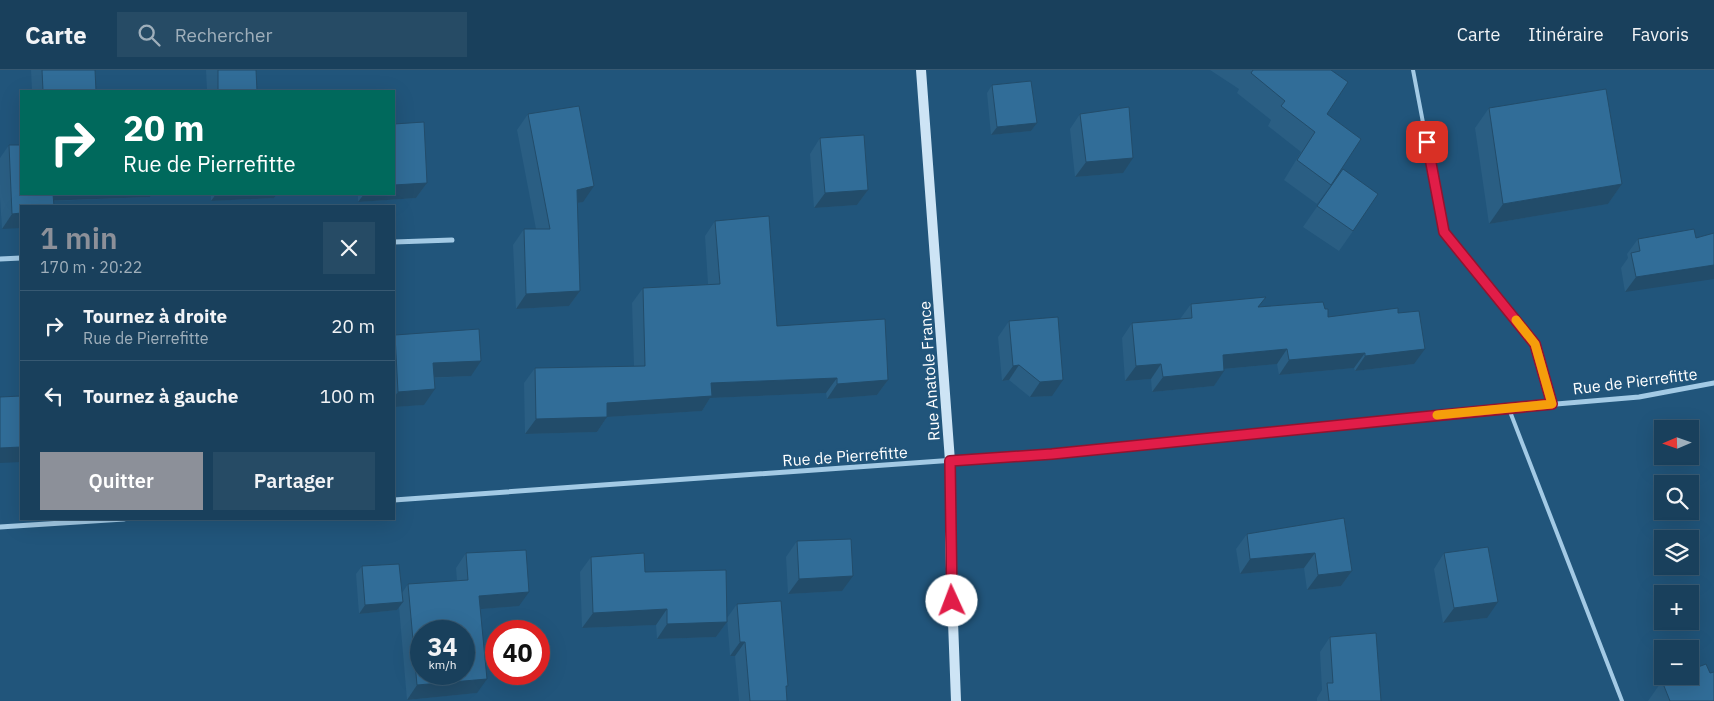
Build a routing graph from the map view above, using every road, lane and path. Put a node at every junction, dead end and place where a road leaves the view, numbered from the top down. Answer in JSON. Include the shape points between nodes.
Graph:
{"nodes":[{"id":1,"x":921,"y":70,"type":"edge"},
{"id":2,"x":1413,"y":70,"type":"edge"},
{"id":3,"x":452,"y":240,"type":"dead end"},
{"id":4,"x":395,"y":242,"type":"edge"},
{"id":5,"x":20,"y":258,"type":"edge"},
{"id":6,"x":0,"y":259,"type":"edge"},
{"id":7,"x":1714,"y":383,"type":"edge"},
{"id":8,"x":1552,"y":404,"type":"junction"},
{"id":9,"x":1509,"y":409,"type":"junction"},
{"id":10,"x":950,"y":461,"type":"junction"},
{"id":11,"x":395,"y":500,"type":"edge"},
{"id":12,"x":108,"y":520,"type":"edge"},
{"id":13,"x":0,"y":527,"type":"edge"},
{"id":14,"x":956,"y":701,"type":"edge"},
{"id":15,"x":1622,"y":701,"type":"edge"}],
"edges":[{"from":1,"to":10,"type":"street","name":"Rue Anatole France"},
{"from":2,"to":8,"type":"lane","via":[[1444,232],[1535,344]]},
{"from":3,"to":4,"type":"street"},
{"from":5,"to":6,"type":"street"},
{"from":7,"to":8,"type":"street","name":"Rue de Pierrefitte","via":[[1639,396]]},
{"from":8,"to":9,"type":"street","name":"Rue de Pierrefitte"},
{"from":9,"to":10,"type":"street","name":"Rue de Pierrefitte"},
{"from":9,"to":15,"type":"lane"},
{"from":10,"to":11,"type":"street","name":"Rue de Pierrefitte"},
{"from":10,"to":14,"type":"street","name":"Rue Anatole France"},
{"from":12,"to":13,"type":"street"}]}
